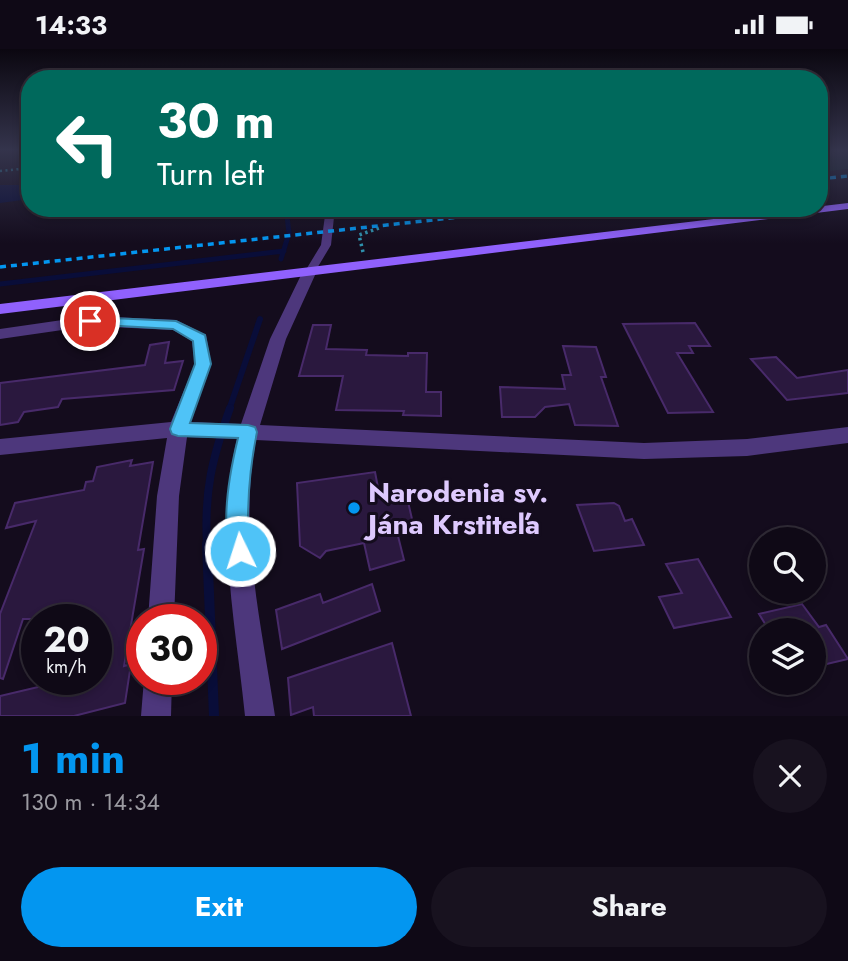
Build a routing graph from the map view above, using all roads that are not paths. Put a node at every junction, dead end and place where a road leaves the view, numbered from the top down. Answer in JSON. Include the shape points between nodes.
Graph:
{"nodes":[{"id":1,"x":848,"y":206,"type":"edge"},
{"id":2,"x":828,"y":208,"type":"edge"},
{"id":3,"x":330,"y":217,"type":"edge"},
{"id":4,"x":760,"y":217,"type":"edge"},
{"id":5,"x":309,"y":273,"type":"junction"},
{"id":6,"x":0,"y":309,"type":"edge"},
{"id":7,"x":0,"y":334,"type":"edge"},
{"id":8,"x":178,"y":429,"type":"junction"},
{"id":9,"x":241,"y":431,"type":"junction"},
{"id":10,"x":848,"y":435,"type":"edge"},
{"id":11,"x":0,"y":447,"type":"edge"},
{"id":12,"x":162,"y":604,"type":"edge"},
{"id":13,"x":157,"y":695,"type":"edge"},
{"id":14,"x":156,"y":716,"type":"edge"},
{"id":15,"x":260,"y":716,"type":"edge"}],
"edges":[{"from":1,"to":2,"type":"main road"},
{"from":3,"to":5,"type":"lane","via":[[326,245]]},
{"from":4,"to":5,"type":"main road"},
{"from":5,"to":6,"type":"main road"},
{"from":5,"to":9,"type":"street"},
{"from":7,"to":8,"type":"street","via":[[90,321],[176,325],[200,339],[203,364]]},
{"from":8,"to":9,"type":"street"},
{"from":8,"to":11,"type":"street"},
{"from":8,"to":12,"type":"street","via":[[168,496]]},
{"from":9,"to":10,"type":"street","via":[[645,451],[793,445]]},
{"from":9,"to":15,"type":"street","via":[[237,524]]},
{"from":13,"to":14,"type":"street"}]}
